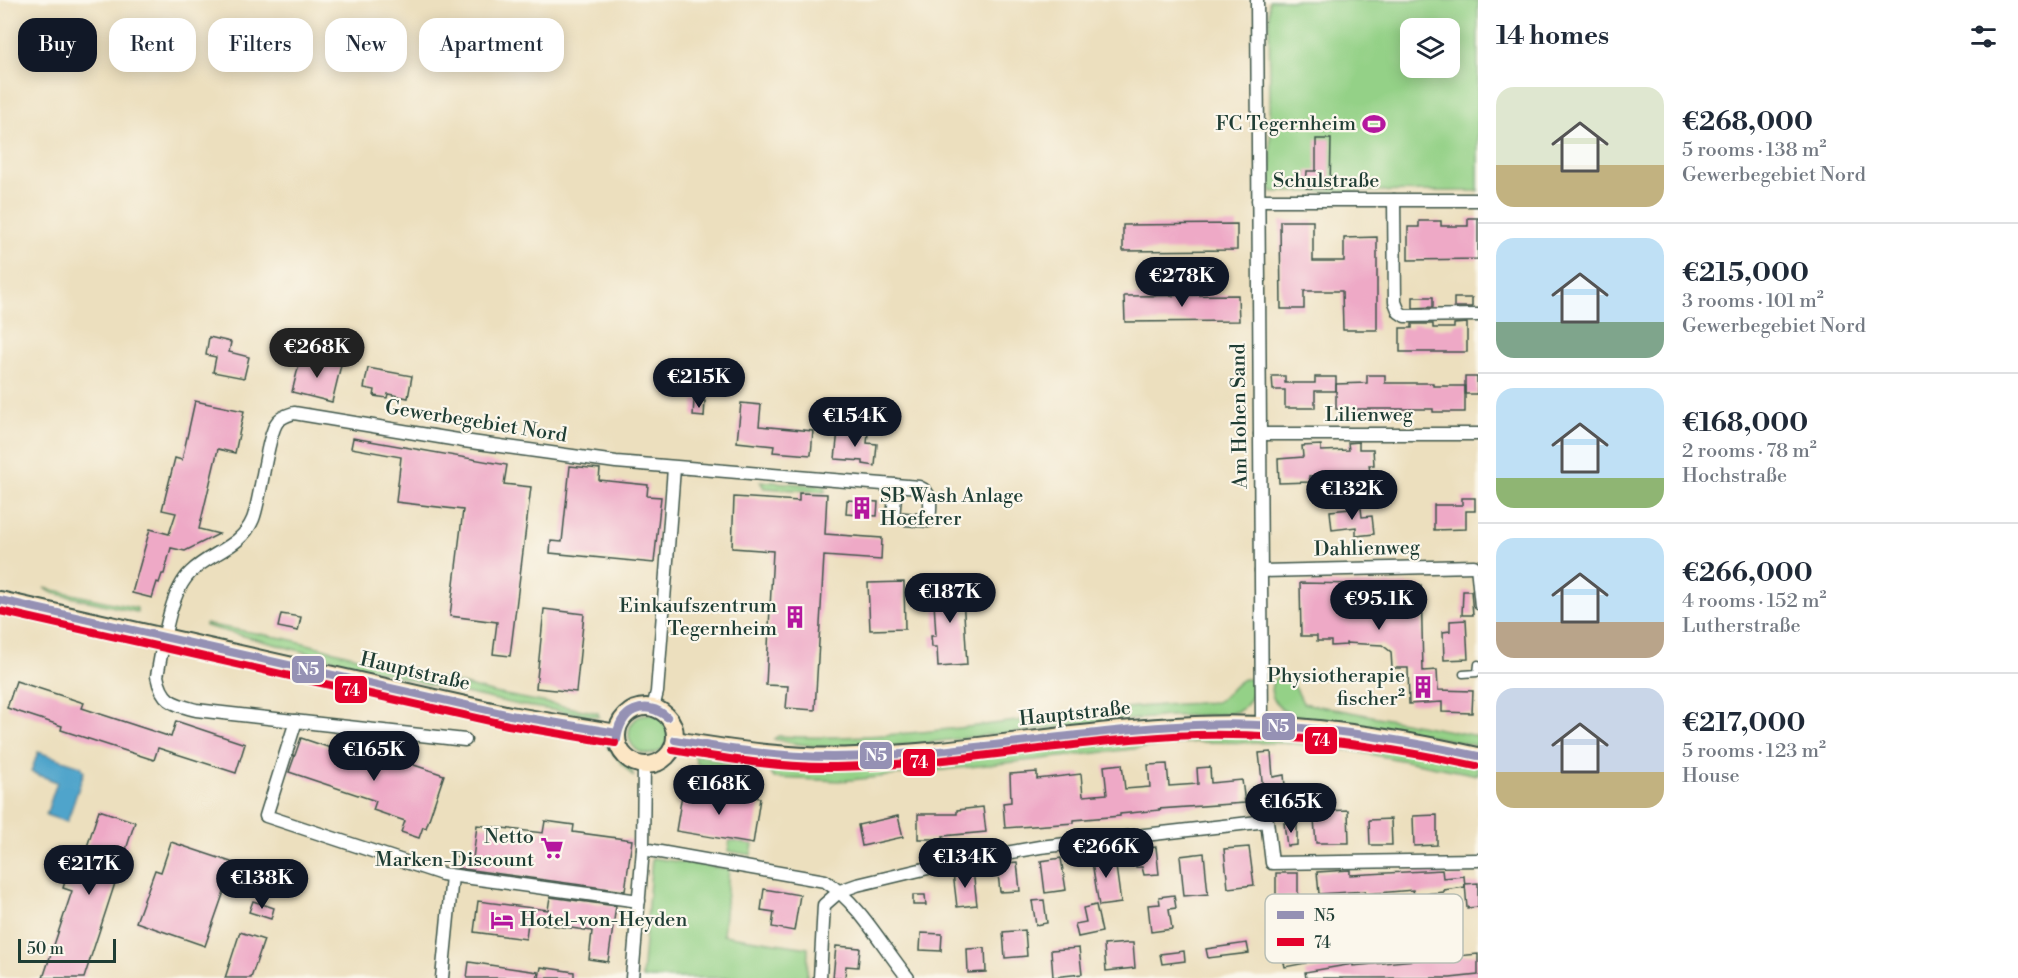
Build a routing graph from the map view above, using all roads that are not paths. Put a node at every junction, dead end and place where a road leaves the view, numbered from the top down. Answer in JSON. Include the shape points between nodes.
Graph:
{"nodes":[{"id":1,"x":1257,"y":0,"type":"edge"},
{"id":2,"x":1258,"y":200,"type":"junction"},
{"id":3,"x":1394,"y":200,"type":"junction"},
{"id":4,"x":1478,"y":200,"type":"edge"},
{"id":5,"x":1478,"y":315,"type":"edge"},
{"id":6,"x":1260,"y":434,"type":"junction"},
{"id":7,"x":1478,"y":434,"type":"edge"},
{"id":8,"x":674,"y":468,"type":"junction"},
{"id":9,"x":896,"y":485,"type":"dead end"},
{"id":10,"x":1474,"y":566,"type":"joint"},
{"id":11,"x":1261,"y":571,"type":"junction"},
{"id":12,"x":0,"y":600,"type":"edge"},
{"id":13,"x":1478,"y":606,"type":"edge"},
{"id":14,"x":165,"y":637,"type":"junction"},
{"id":15,"x":1478,"y":664,"type":"edge"},
{"id":16,"x":1463,"y":674,"type":"dead end"},
{"id":17,"x":653,"y":708,"type":"junction"},
{"id":18,"x":296,"y":721,"type":"junction"},
{"id":19,"x":1262,"y":725,"type":"junction"},
{"id":20,"x":617,"y":733,"type":"junction"},
{"id":21,"x":465,"y":740,"type":"dead end"},
{"id":22,"x":675,"y":740,"type":"junction"},
{"id":23,"x":1478,"y":756,"type":"edge"},
{"id":24,"x":644,"y":765,"type":"junction"},
{"id":25,"x":643,"y":849,"type":"junction"},
{"id":26,"x":1478,"y":860,"type":"edge"},
{"id":27,"x":452,"y":876,"type":"junction"},
{"id":28,"x":840,"y":891,"type":"junction"},
{"id":29,"x":639,"y":902,"type":"junction"},
{"id":30,"x":442,"y":978,"type":"edge"},
{"id":31,"x":632,"y":978,"type":"edge"},
{"id":32,"x":820,"y":978,"type":"edge"},
{"id":33,"x":908,"y":978,"type":"edge"}],
"edges":[{"from":1,"to":2,"type":"street","name":"Am Hohen Sand"},
{"from":2,"to":3,"type":"street","name":"Schulstraße"},
{"from":2,"to":6,"type":"street","name":"Am Hohen Sand"},
{"from":3,"to":4,"type":"street","name":"Schulstraße"},
{"from":3,"to":5,"type":"street","name":"Schulstraße","via":[[1395,302],[1399,312],[1406,316]]},
{"from":6,"to":7,"type":"street","name":"Lilienweg"},
{"from":6,"to":11,"type":"street","name":"Am Hohen Sand"},
{"from":8,"to":9,"type":"street","name":"Gewerbegebiet Nord"},
{"from":8,"to":14,"type":"street","name":"Gewerbegebiet Nord","via":[[464,441],[294,413],[285,415],[274,428],[253,520],[233,545],[198,565],[182,582]]},
{"from":8,"to":17,"type":"street"},
{"from":10,"to":11,"type":"street","name":"Dahlienweg"},
{"from":10,"to":13,"type":"lane"},
{"from":11,"to":19,"type":"street","name":"Am Hohen Sand"},
{"from":12,"to":14,"type":"main road","name":"Hauptstraße"},
{"from":14,"to":18,"type":"street","via":[[157,676],[166,699],[196,710]]},
{"from":14,"to":20,"type":"main road","name":"Hauptstraße","via":[[510,716]]},
{"from":15,"to":16,"type":"lane","via":[[1477,674]]},
{"from":17,"to":20,"type":"main road","via":[[634,710]]},
{"from":17,"to":22,"type":"main road","via":[[668,717]]},
{"from":18,"to":21,"type":"street"},
{"from":18,"to":27,"type":"street","via":[[266,816]]},
{"from":19,"to":22,"type":"main road","name":"Hauptstraße","via":[[1164,726],[854,757],[802,756]]},
{"from":19,"to":23,"type":"main road","name":"Hauptstraße","via":[[1344,731]]},
{"from":20,"to":24,"type":"main road","via":[[627,758]]},
{"from":22,"to":24,"type":"main road","via":[[668,756]]},
{"from":24,"to":25,"type":"street"},
{"from":25,"to":28,"type":"street","via":[[825,881]]},
{"from":25,"to":29,"type":"street"},
{"from":26,"to":28,"type":"street","via":[[1272,863],[1267,821],[1040,847],[949,863]]},
{"from":27,"to":29,"type":"street"},
{"from":27,"to":30,"type":"street"},
{"from":28,"to":32,"type":"street","via":[[824,905]]},
{"from":28,"to":33,"type":"street"},
{"from":29,"to":31,"type":"street"}]}
